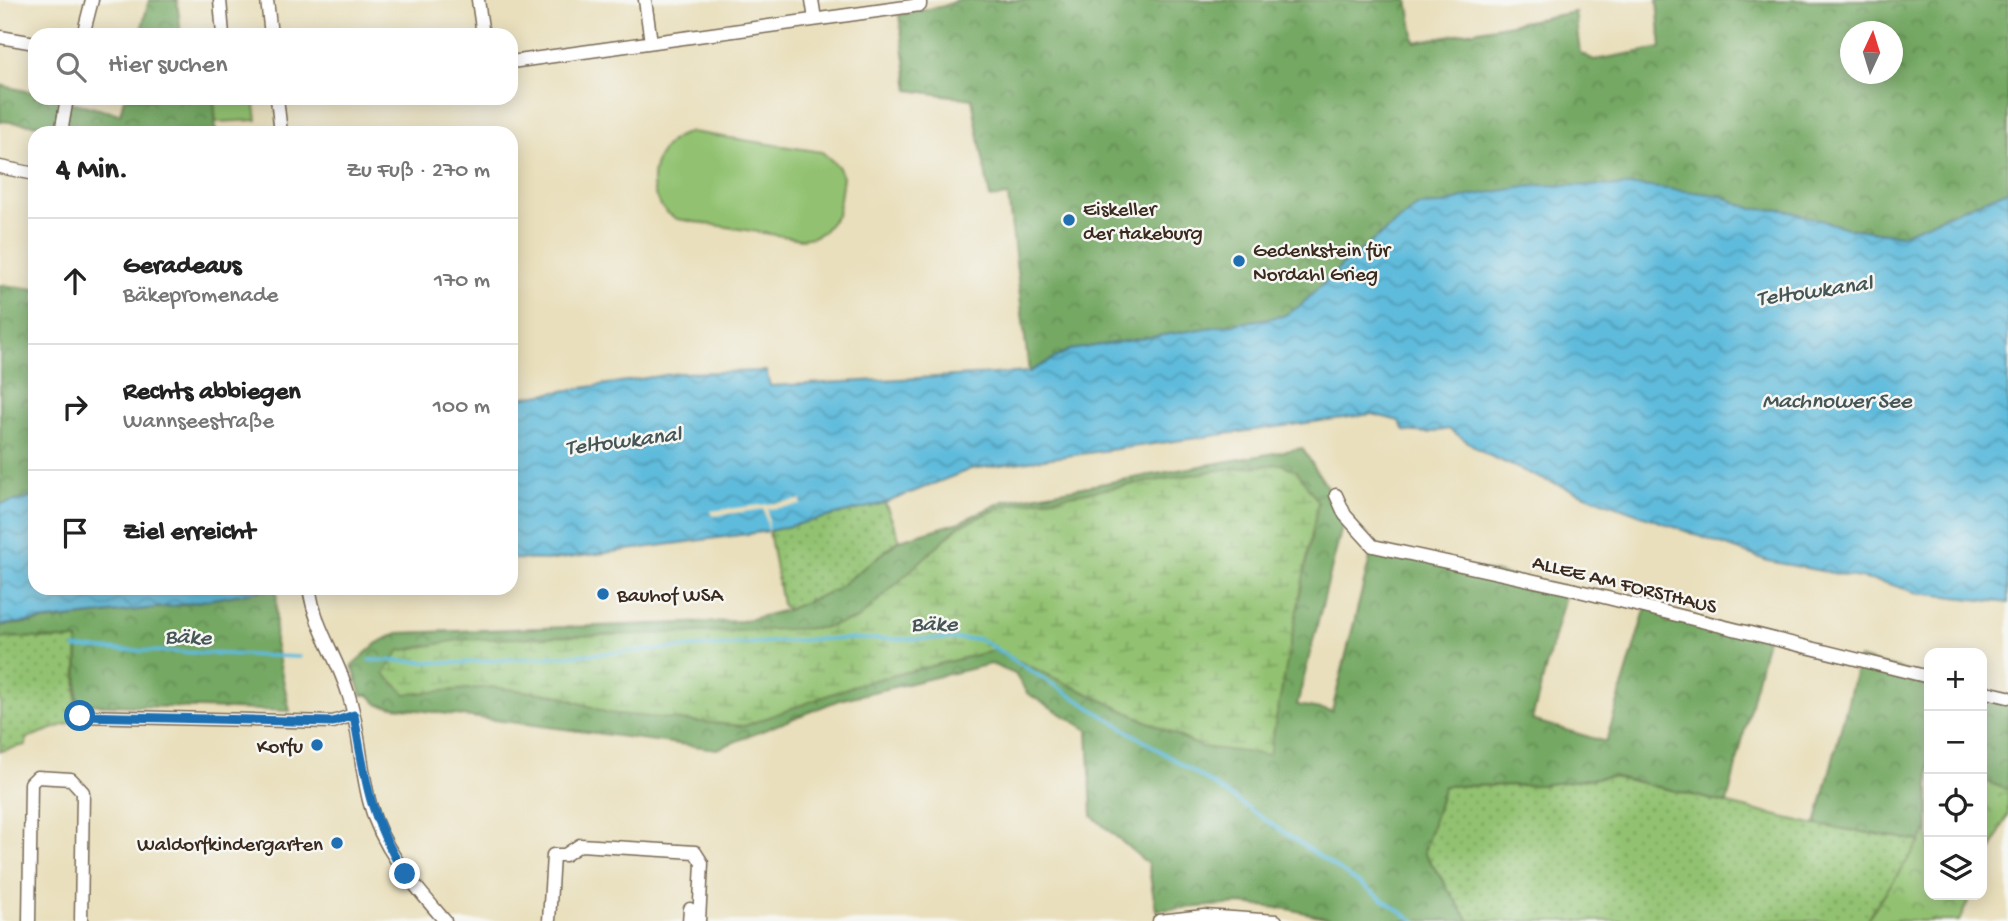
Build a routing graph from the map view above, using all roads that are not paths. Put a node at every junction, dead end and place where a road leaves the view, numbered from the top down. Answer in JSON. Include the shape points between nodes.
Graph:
{"nodes":[{"id":1,"x":92,"y":0,"type":"edge"},
{"id":2,"x":220,"y":0,"type":"edge"},
{"id":3,"x":267,"y":0,"type":"edge"},
{"id":4,"x":478,"y":0,"type":"edge"},
{"id":5,"x":645,"y":0,"type":"edge"},
{"id":6,"x":812,"y":0,"type":"edge"},
{"id":7,"x":920,"y":2,"type":"edge"},
{"id":8,"x":815,"y":19,"type":"junction"},
{"id":9,"x":85,"y":28,"type":"edge"},
{"id":10,"x":222,"y":28,"type":"edge"},
{"id":11,"x":270,"y":28,"type":"edge"},
{"id":12,"x":482,"y":28,"type":"edge"},
{"id":13,"x":0,"y":37,"type":"edge"},
{"id":14,"x":28,"y":42,"type":"edge"},
{"id":15,"x":651,"y":42,"type":"junction"},
{"id":16,"x":518,"y":61,"type":"edge"},
{"id":17,"x":66,"y":105,"type":"edge"},
{"id":18,"x":278,"y":105,"type":"edge"},
{"id":19,"x":62,"y":126,"type":"edge"},
{"id":20,"x":280,"y":126,"type":"edge"},
{"id":21,"x":0,"y":167,"type":"edge"},
{"id":22,"x":28,"y":173,"type":"edge"},
{"id":23,"x":1336,"y":495,"type":"dead end"},
{"id":24,"x":311,"y":595,"type":"edge"},
{"id":25,"x":1924,"y":676,"type":"edge"},
{"id":26,"x":1987,"y":692,"type":"edge"},
{"id":27,"x":2008,"y":697,"type":"edge"},
{"id":28,"x":354,"y":715,"type":"junction"},
{"id":29,"x":80,"y":716,"type":"dead end"},
{"id":30,"x":441,"y":917,"type":"edge"},
{"id":31,"x":29,"y":921,"type":"edge"},
{"id":32,"x":80,"y":921,"type":"edge"},
{"id":33,"x":454,"y":921,"type":"edge"},
{"id":34,"x":549,"y":921,"type":"edge"},
{"id":35,"x":699,"y":921,"type":"edge"},
{"id":36,"x":1159,"y":921,"type":"edge"},
{"id":37,"x":1276,"y":921,"type":"edge"}],
"edges":[{"from":1,"to":9,"type":"street"},
{"from":2,"to":10,"type":"street"},
{"from":3,"to":11,"type":"street"},
{"from":4,"to":12,"type":"street"},
{"from":5,"to":15,"type":"street"},
{"from":6,"to":8,"type":"street"},
{"from":7,"to":8,"type":"street"},
{"from":8,"to":15,"type":"street"},
{"from":13,"to":14,"type":"street"},
{"from":15,"to":16,"type":"street"},
{"from":17,"to":19,"type":"street"},
{"from":18,"to":20,"type":"street"},
{"from":21,"to":22,"type":"street"},
{"from":23,"to":25,"type":"street","name":"ALLEE AM FORSTHAUS","via":[[1345,515],[1373,546],[1580,591]]},
{"from":24,"to":28,"type":"street","via":[[317,625],[344,680]]},
{"from":26,"to":27,"type":"street"},
{"from":28,"to":29,"type":"street","via":[[333,722]]},
{"from":28,"to":30,"type":"street","via":[[370,805],[379,828],[405,874]]},
{"from":30,"to":33,"type":"street"},
{"from":31,"to":32,"type":"street","via":[[31,783],[37,777],[71,779],[83,792]]},
{"from":34,"to":35,"type":"street","via":[[553,855],[565,855],[580,845],[695,852],[702,863]]},
{"from":36,"to":37,"type":"street","via":[[1204,916]]}]}
